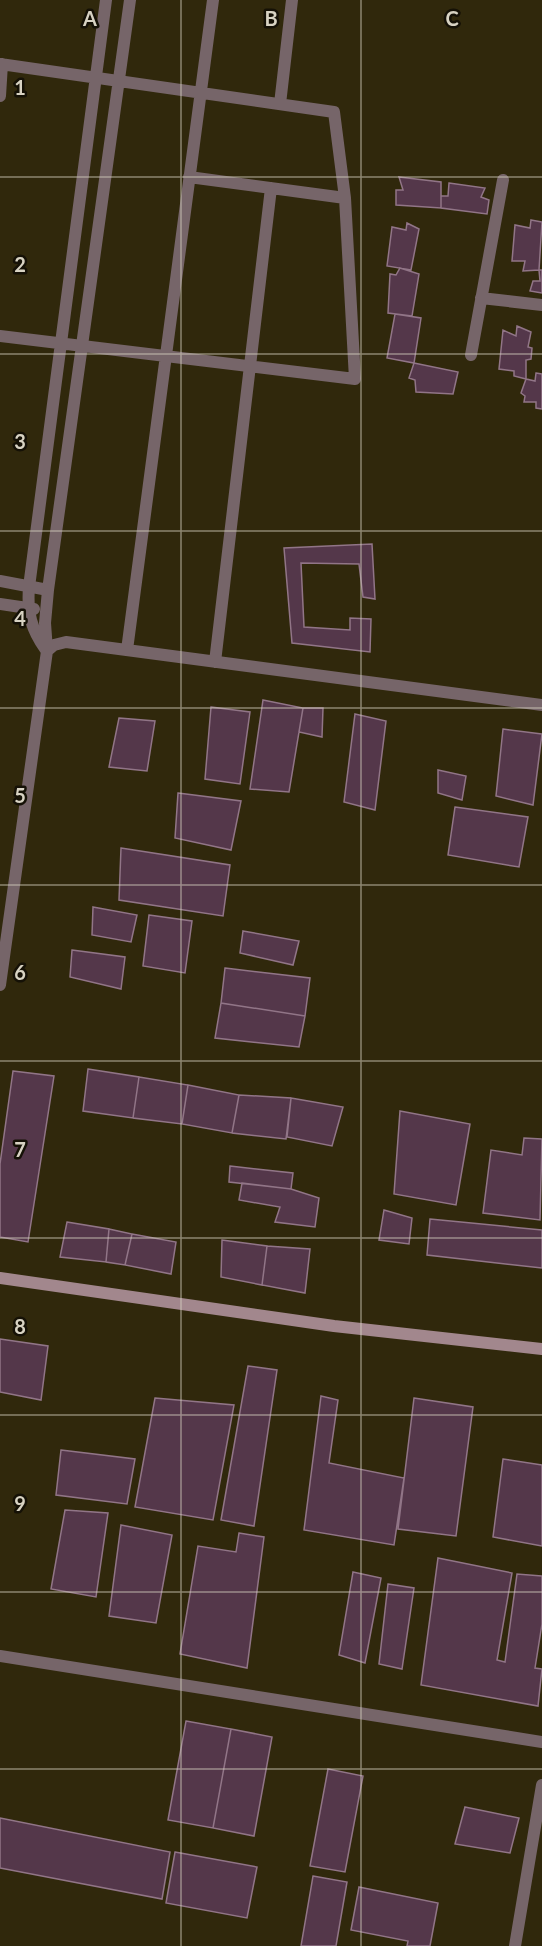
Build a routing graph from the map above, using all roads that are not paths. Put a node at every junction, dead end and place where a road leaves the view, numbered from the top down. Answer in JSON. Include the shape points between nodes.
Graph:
{"nodes":[{"id":1,"x":106,"y":0,"type":"edge"},
{"id":2,"x":130,"y":0,"type":"edge"},
{"id":3,"x":213,"y":0,"type":"edge"},
{"id":4,"x":292,"y":0,"type":"edge"},
{"id":5,"x":1,"y":64,"type":"edge"},
{"id":6,"x":95,"y":77,"type":"junction"},
{"id":7,"x":118,"y":81,"type":"junction"},
{"id":8,"x":201,"y":92,"type":"junction"},
{"id":9,"x":0,"y":96,"type":"edge"},
{"id":10,"x":280,"y":104,"type":"junction"},
{"id":11,"x":189,"y":177,"type":"junction"},
{"id":12,"x":503,"y":180,"type":"dead end"},
{"id":13,"x":271,"y":188,"type":"junction"},
{"id":14,"x":345,"y":198,"type":"junction"},
{"id":15,"x":481,"y":298,"type":"junction"},
{"id":16,"x":542,"y":305,"type":"edge"},
{"id":17,"x":0,"y":336,"type":"edge"},
{"id":18,"x":60,"y":342,"type":"junction"},
{"id":19,"x":81,"y":346,"type":"junction"},
{"id":20,"x":166,"y":355,"type":"junction"},
{"id":21,"x":471,"y":355,"type":"dead end"},
{"id":22,"x":250,"y":367,"type":"junction"},
{"id":23,"x":0,"y":581,"type":"edge"},
{"id":24,"x":28,"y":587,"type":"junction"},
{"id":25,"x":48,"y":590,"type":"junction"},
{"id":26,"x":0,"y":604,"type":"edge"},
{"id":27,"x":27,"y":608,"type":"junction"},
{"id":28,"x":46,"y":610,"type":"junction"},
{"id":29,"x":127,"y":650,"type":"junction"},
{"id":30,"x":47,"y":651,"type":"junction"},
{"id":31,"x":215,"y":662,"type":"junction"},
{"id":32,"x":542,"y":705,"type":"edge"},
{"id":33,"x":0,"y":985,"type":"edge"},
{"id":34,"x":0,"y":1278,"type":"edge"},
{"id":35,"x":542,"y":1349,"type":"edge"},
{"id":36,"x":0,"y":1656,"type":"edge"},
{"id":37,"x":542,"y":1742,"type":"edge"},
{"id":38,"x":542,"y":1785,"type":"edge"},
{"id":39,"x":515,"y":1946,"type":"edge"}],
"edges":[{"from":1,"to":6,"type":"street"},
{"from":2,"to":7,"type":"street"},
{"from":3,"to":8,"type":"street"},
{"from":4,"to":10,"type":"street"},
{"from":5,"to":6,"type":"street"},
{"from":5,"to":9,"type":"street"},
{"from":6,"to":7,"type":"street"},
{"from":6,"to":18,"type":"street"},
{"from":7,"to":8,"type":"street"},
{"from":7,"to":19,"type":"street"},
{"from":8,"to":10,"type":"street"},
{"from":8,"to":11,"type":"street"},
{"from":10,"to":14,"type":"street","via":[[334,112]]},
{"from":11,"to":13,"type":"street"},
{"from":11,"to":20,"type":"street"},
{"from":12,"to":15,"type":"street"},
{"from":13,"to":14,"type":"street"},
{"from":13,"to":22,"type":"street"},
{"from":14,"to":22,"type":"street","via":[[355,379]]},
{"from":15,"to":16,"type":"street"},
{"from":15,"to":21,"type":"street"},
{"from":17,"to":18,"type":"street"},
{"from":18,"to":19,"type":"street"},
{"from":18,"to":24,"type":"street"},
{"from":19,"to":20,"type":"street"},
{"from":19,"to":25,"type":"street"},
{"from":20,"to":22,"type":"street"},
{"from":20,"to":29,"type":"street"},
{"from":22,"to":31,"type":"street"},
{"from":23,"to":24,"type":"street"},
{"from":24,"to":25,"type":"street"},
{"from":24,"to":27,"type":"street"},
{"from":25,"to":28,"type":"street"},
{"from":26,"to":27,"type":"street"},
{"from":27,"to":28,"type":"street"},
{"from":27,"to":30,"type":"street","via":[[30,623]]},
{"from":28,"to":30,"type":"street"},
{"from":29,"to":30,"type":"street","via":[[66,642]]},
{"from":29,"to":31,"type":"street"},
{"from":30,"to":33,"type":"street"},
{"from":31,"to":32,"type":"street"},
{"from":34,"to":35,"type":"street","via":[[322,1324]]},
{"from":36,"to":37,"type":"street"},
{"from":38,"to":39,"type":"street"}]}
